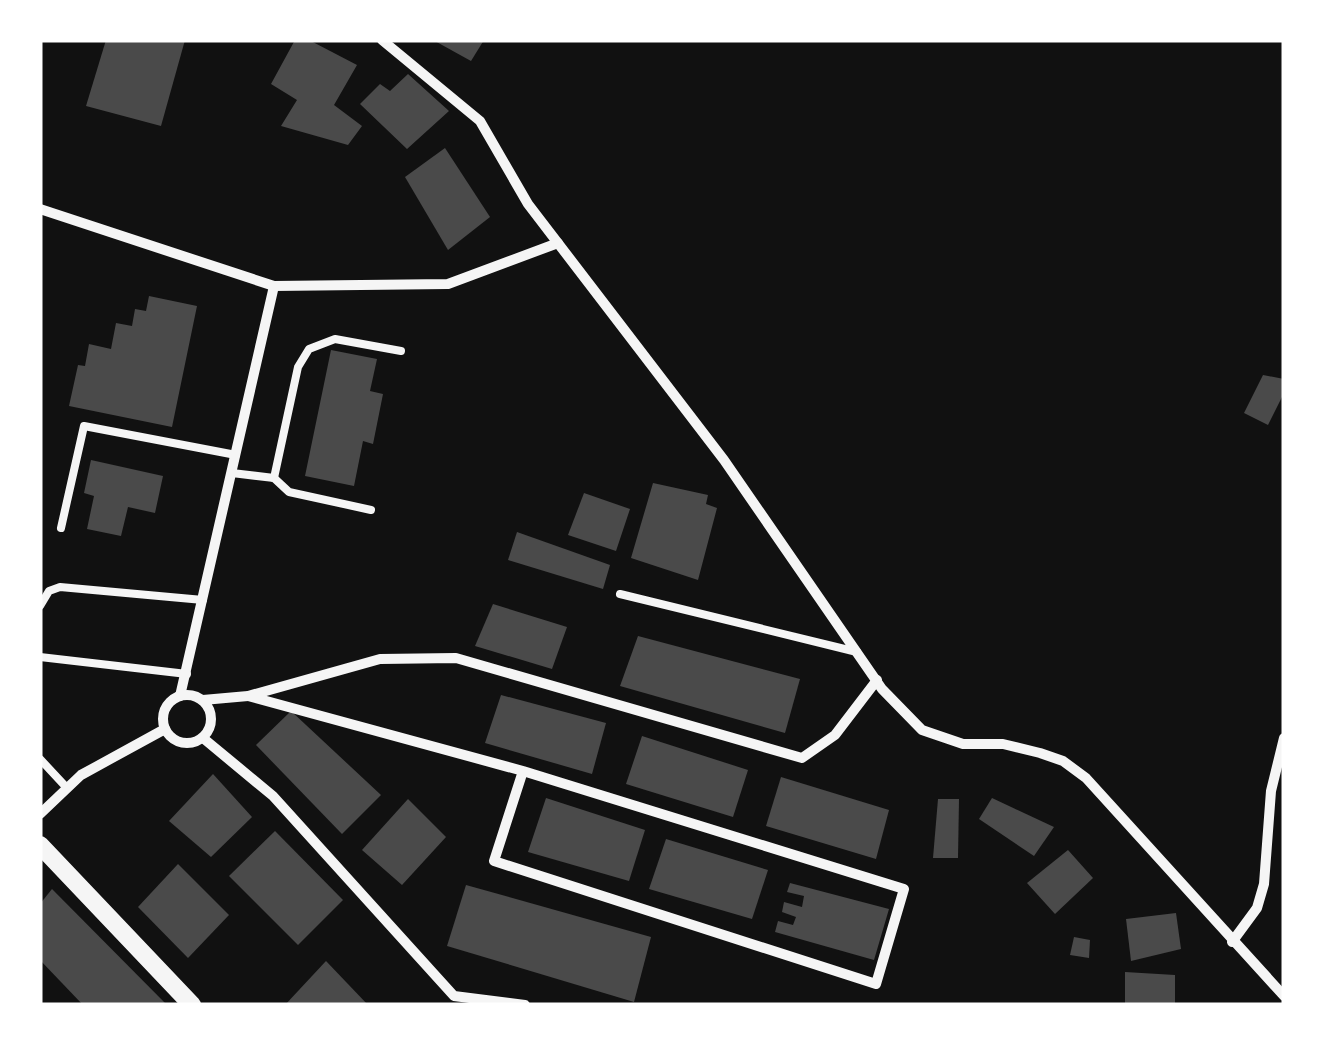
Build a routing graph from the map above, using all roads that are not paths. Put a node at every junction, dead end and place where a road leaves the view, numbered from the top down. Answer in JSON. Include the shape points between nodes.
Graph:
{"nodes":[{"id":1,"x":382,"y":40,"type":"edge"},
{"id":2,"x":40,"y":209,"type":"edge"},
{"id":3,"x":558,"y":243,"type":"junction"},
{"id":4,"x":274,"y":286,"type":"junction"},
{"id":5,"x":402,"y":351,"type":"dead end"},
{"id":6,"x":236,"y":454,"type":"junction"},
{"id":7,"x":232,"y":473,"type":"junction"},
{"id":8,"x":274,"y":478,"type":"junction"},
{"id":9,"x":371,"y":510,"type":"dead end"},
{"id":10,"x":61,"y":528,"type":"dead end"},
{"id":11,"x":620,"y":594,"type":"dead end"},
{"id":12,"x":203,"y":600,"type":"junction"},
{"id":13,"x":40,"y":606,"type":"edge"},
{"id":14,"x":856,"y":652,"type":"junction"},
{"id":15,"x":40,"y":657,"type":"edge"},
{"id":16,"x":188,"y":674,"type":"junction"},
{"id":17,"x":876,"y":680,"type":"junction"},
{"id":18,"x":180,"y":696,"type":"junction"},
{"id":19,"x":248,"y":696,"type":"junction"},
{"id":20,"x":202,"y":700,"type":"junction"},
{"id":21,"x":165,"y":729,"type":"junction"},
{"id":22,"x":203,"y":738,"type":"junction"},
{"id":23,"x":1284,"y":738,"type":"edge"},
{"id":24,"x":40,"y":759,"type":"edge"},
{"id":25,"x":523,"y":771,"type":"junction"},
{"id":26,"x":67,"y":788,"type":"junction"},
{"id":27,"x":40,"y":814,"type":"edge"},
{"id":28,"x":40,"y":845,"type":"edge"},
{"id":29,"x":1232,"y":942,"type":"junction"},
{"id":30,"x":1284,"y":996,"type":"edge"},
{"id":31,"x":192,"y":1005,"type":"edge"},
{"id":32,"x":525,"y":1005,"type":"edge"}],
"edges":[{"from":1,"to":3,"type":"street","via":[[480,121]]},
{"from":2,"to":4,"type":"street"},
{"from":3,"to":4,"type":"street","via":[[448,284]]},
{"from":3,"to":14,"type":"street","via":[[724,460]]},
{"from":4,"to":6,"type":"street"},
{"from":5,"to":8,"type":"lane","via":[[335,340],[309,349],[298,367]]},
{"from":6,"to":7,"type":"street"},
{"from":6,"to":10,"type":"lane","via":[[84,426]]},
{"from":7,"to":8,"type":"lane"},
{"from":7,"to":12,"type":"street"},
{"from":8,"to":9,"type":"lane","via":[[289,492]]},
{"from":11,"to":14,"type":"lane"},
{"from":12,"to":13,"type":"lane","via":[[60,586]]},
{"from":12,"to":16,"type":"street"},
{"from":14,"to":17,"type":"street"},
{"from":15,"to":16,"type":"lane"},
{"from":16,"to":18,"type":"street"},
{"from":17,"to":19,"type":"street","via":[[835,736],[802,758],[456,658],[380,659]]},
{"from":17,"to":29,"type":"street","via":[[922,730],[963,744],[1040,753],[1074,769],[1150,844]]},
{"from":18,"to":20,"type":"street"},
{"from":18,"to":21,"type":"street","via":[[164,713]]},
{"from":19,"to":20,"type":"street"},
{"from":19,"to":25,"type":"street"},
{"from":20,"to":22,"type":"street","via":[[212,721]]},
{"from":21,"to":22,"type":"street","via":[[183,743]]},
{"from":21,"to":26,"type":"street"},
{"from":22,"to":32,"type":"street","via":[[273,796],[454,996]]},
{"from":23,"to":29,"type":"street","via":[[1271,791],[1264,884],[1257,908]]},
{"from":24,"to":26,"type":"lane"},
{"from":25,"to":25,"type":"street","via":[[904,889],[876,984],[494,861]]},
{"from":26,"to":27,"type":"street"},
{"from":28,"to":31,"type":"street"},
{"from":29,"to":30,"type":"street"}]}
